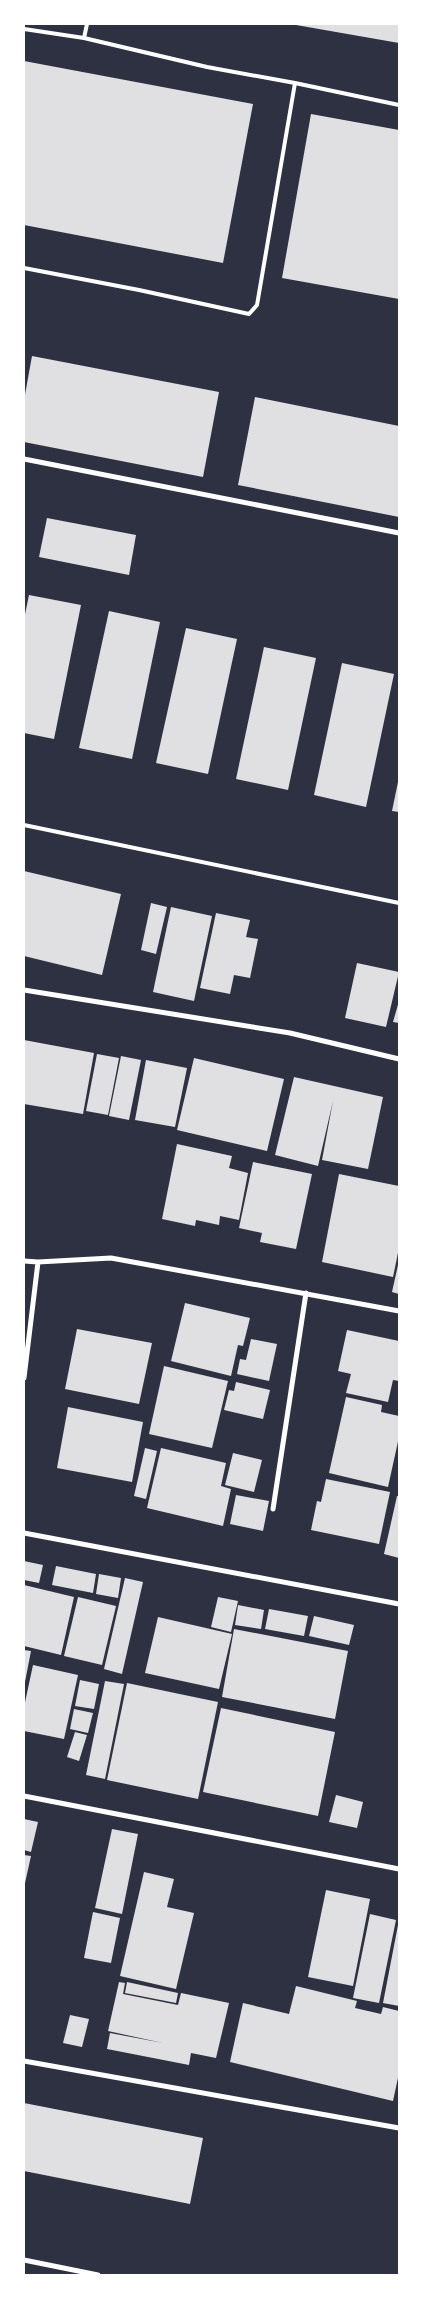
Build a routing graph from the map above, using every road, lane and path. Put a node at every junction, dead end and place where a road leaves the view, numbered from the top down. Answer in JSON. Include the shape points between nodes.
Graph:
{"nodes":[{"id":1,"x":88,"y":24,"type":"edge"},
{"id":2,"x":24,"y":29,"type":"edge"},
{"id":3,"x":84,"y":38,"type":"junction"},
{"id":4,"x":295,"y":83,"type":"junction"},
{"id":5,"x":399,"y":105,"type":"edge"},
{"id":6,"x":24,"y":268,"type":"edge"},
{"id":7,"x":24,"y":459,"type":"edge"},
{"id":8,"x":399,"y":534,"type":"edge"},
{"id":9,"x":24,"y":826,"type":"edge"},
{"id":10,"x":399,"y":903,"type":"edge"},
{"id":11,"x":24,"y":990,"type":"edge"},
{"id":12,"x":399,"y":1059,"type":"edge"},
{"id":13,"x":24,"y":1261,"type":"edge"},
{"id":14,"x":38,"y":1262,"type":"junction"},
{"id":15,"x":306,"y":1293,"type":"junction"},
{"id":16,"x":399,"y":1311,"type":"edge"},
{"id":17,"x":24,"y":1378,"type":"edge"},
{"id":18,"x":273,"y":1509,"type":"dead end"},
{"id":19,"x":24,"y":1533,"type":"edge"},
{"id":20,"x":399,"y":1604,"type":"edge"},
{"id":21,"x":24,"y":1796,"type":"edge"},
{"id":22,"x":399,"y":1869,"type":"edge"},
{"id":23,"x":24,"y":2061,"type":"edge"},
{"id":24,"x":399,"y":2128,"type":"edge"},
{"id":25,"x":24,"y":2260,"type":"edge"},
{"id":26,"x":98,"y":2275,"type":"edge"}],
"edges":[{"from":1,"to":3,"type":"lane"},
{"from":2,"to":3,"type":"lane"},
{"from":3,"to":4,"type":"lane","via":[[207,68]]},
{"from":4,"to":5,"type":"lane"},
{"from":4,"to":6,"type":"lane","via":[[257,305],[249,314]]},
{"from":7,"to":8,"type":"street"},
{"from":9,"to":10,"type":"lane"},
{"from":11,"to":12,"type":"street","via":[[290,1033]]},
{"from":13,"to":14,"type":"street"},
{"from":14,"to":15,"type":"street","via":[[111,1258]]},
{"from":14,"to":17,"type":"street"},
{"from":15,"to":16,"type":"street"},
{"from":15,"to":18,"type":"street"},
{"from":19,"to":20,"type":"street"},
{"from":21,"to":22,"type":"street"},
{"from":23,"to":24,"type":"street"},
{"from":25,"to":26,"type":"street"}]}
